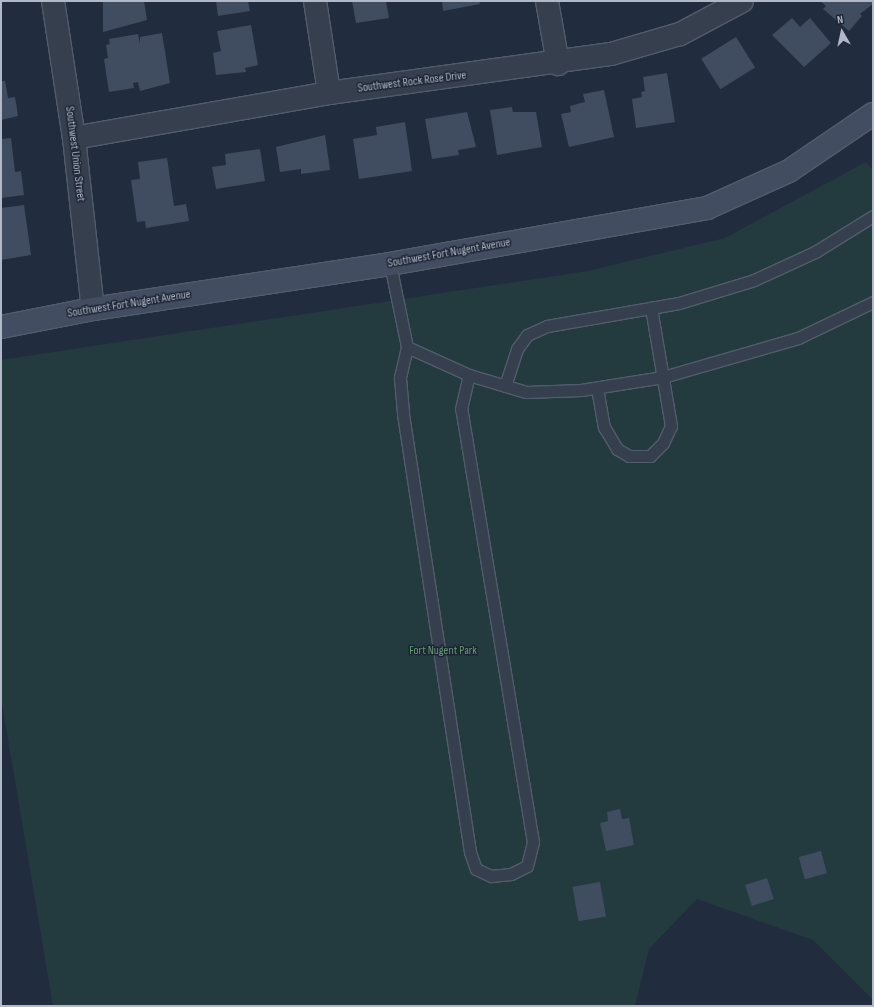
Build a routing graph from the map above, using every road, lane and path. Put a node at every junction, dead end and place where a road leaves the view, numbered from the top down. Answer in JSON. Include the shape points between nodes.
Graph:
{"nodes":[{"id":1,"x":53,"y":1,"type":"edge"},
{"id":2,"x":315,"y":1,"type":"edge"},
{"id":3,"x":547,"y":1,"type":"edge"},
{"id":4,"x":742,"y":1,"type":"edge"},
{"id":5,"x":558,"y":64,"type":"junction"},
{"id":6,"x":329,"y":93,"type":"junction"},
{"id":7,"x":873,"y":114,"type":"edge"},
{"id":8,"x":74,"y":138,"type":"junction"},
{"id":9,"x":873,"y":216,"type":"edge"},
{"id":10,"x":390,"y":264,"type":"junction"},
{"id":11,"x":873,"y":302,"type":"edge"},
{"id":12,"x":93,"y":308,"type":"junction"},
{"id":13,"x":651,"y":308,"type":"junction"},
{"id":14,"x":1,"y":327,"type":"edge"},
{"id":15,"x":406,"y":347,"type":"junction"},
{"id":16,"x":469,"y":375,"type":"junction"},
{"id":17,"x":663,"y":378,"type":"junction"},
{"id":18,"x":505,"y":386,"type":"junction"},
{"id":19,"x":597,"y":388,"type":"junction"}],
"edges":[{"from":1,"to":8,"type":"street","name":"Southwest Union Street"},
{"from":2,"to":6,"type":"street"},
{"from":3,"to":5,"type":"street"},
{"from":4,"to":5,"type":"street","name":"Southwest Rock Rose Drive","via":[[680,34],[611,54]]},
{"from":5,"to":6,"type":"street","name":"Southwest Rock Rose Drive"},
{"from":6,"to":8,"type":"street","name":"Southwest Rock Rose Drive"},
{"from":7,"to":10,"type":"street","name":"Southwest Fort Nugent Avenue","via":[[790,171],[707,208]]},
{"from":8,"to":12,"type":"street","name":"Southwest Union Street"},
{"from":9,"to":13,"type":"lane","via":[[816,252],[754,280]]},
{"from":10,"to":12,"type":"street","name":"Southwest Fort Nugent Avenue"},
{"from":10,"to":15,"type":"lane"},
{"from":11,"to":17,"type":"lane","via":[[798,338]]},
{"from":12,"to":14,"type":"street","name":"Southwest Fort Nugent Avenue"},
{"from":13,"to":17,"type":"lane"},
{"from":13,"to":18,"type":"lane","via":[[547,326],[527,335],[517,349]]},
{"from":15,"to":16,"type":"lane"},
{"from":15,"to":16,"type":"lane","via":[[400,378],[403,414],[470,852],[476,869],[491,876],[511,874],[527,866],[533,842],[461,409]]},
{"from":16,"to":18,"type":"lane"},
{"from":17,"to":19,"type":"lane"},
{"from":17,"to":19,"type":"lane","via":[[671,426],[663,443],[650,456],[629,456],[617,448],[604,427]]},
{"from":18,"to":19,"type":"lane","via":[[526,392]]}]}
